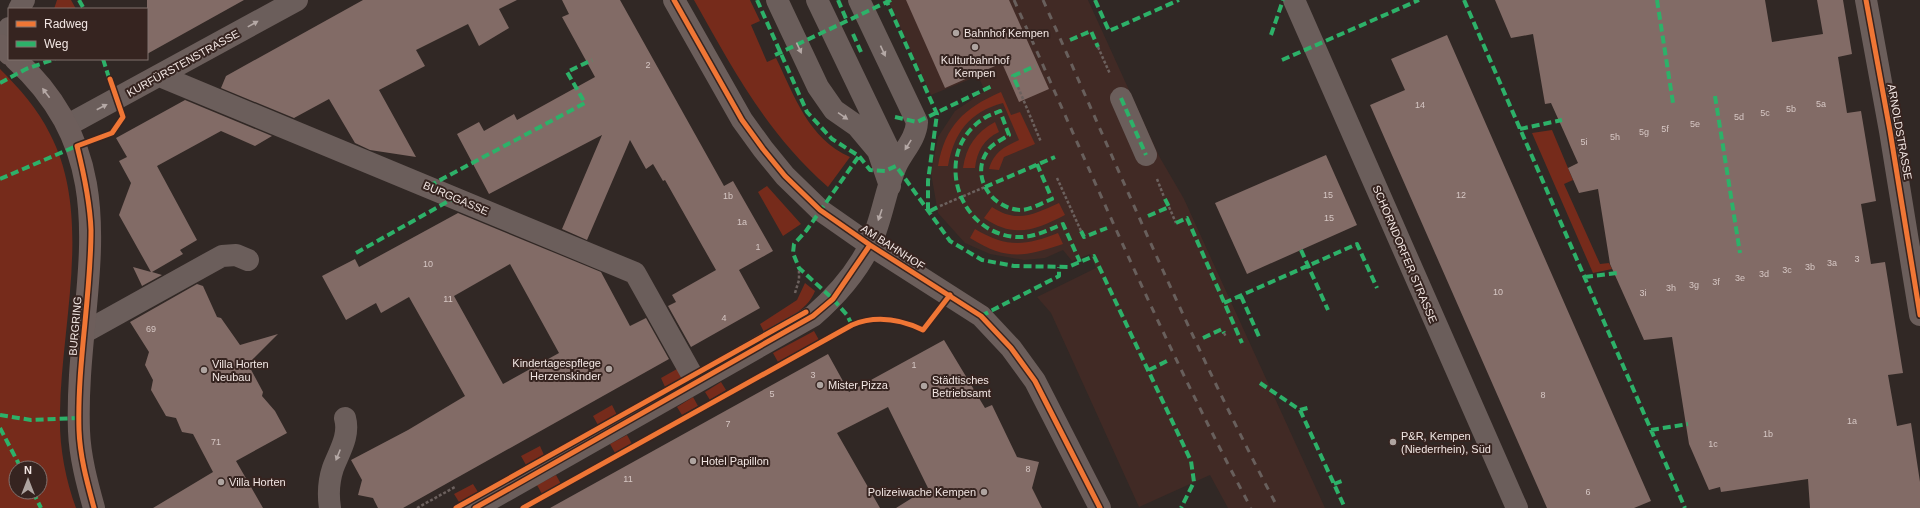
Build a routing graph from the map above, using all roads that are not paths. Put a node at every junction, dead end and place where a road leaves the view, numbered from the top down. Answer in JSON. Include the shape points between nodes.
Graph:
{"nodes":[{"id":1,"x":297,"y":0,"type":"edge"},
{"id":2,"x":674,"y":0,"type":"edge"},
{"id":3,"x":777,"y":0,"type":"edge"},
{"id":4,"x":817,"y":0,"type":"edge"},
{"id":5,"x":859,"y":0,"type":"edge"},
{"id":6,"x":1294,"y":0,"type":"edge"},
{"id":7,"x":1866,"y":0,"type":"edge"},
{"id":8,"x":8,"y":30,"type":"edge"},
{"id":9,"x":0,"y":45,"type":"edge"},
{"id":10,"x":8,"y":53,"type":"edge"},
{"id":11,"x":16,"y":60,"type":"edge"},
{"id":12,"x":160,"y":76,"type":"junction"},
{"id":13,"x":1121,"y":98,"type":"dead end"},
{"id":14,"x":68,"y":125,"type":"junction"},
{"id":15,"x":1146,"y":155,"type":"dead end"},
{"id":16,"x":896,"y":166,"type":"junction"},
{"id":17,"x":890,"y":186,"type":"junction"},
{"id":18,"x":870,"y":245,"type":"junction"},
{"id":19,"x":248,"y":260,"type":"dead end"},
{"id":20,"x":1920,"y":315,"type":"edge"},
{"id":21,"x":85,"y":332,"type":"junction"},
{"id":22,"x":696,"y":382,"type":"junction"},
{"id":23,"x":345,"y":418,"type":"dead end"},
{"id":24,"x":94,"y":508,"type":"edge"},
{"id":25,"x":330,"y":508,"type":"edge"},
{"id":26,"x":475,"y":508,"type":"edge"},
{"id":27,"x":1100,"y":508,"type":"edge"},
{"id":28,"x":1517,"y":508,"type":"edge"}],
"edges":[{"from":12,"to":1,"type":"street","name":"KURFÜRSTENSTRASSE","one_way":true},
{"from":2,"to":18,"type":"street","name":"AM BAHNHOF","via":[[742,120],[762,149],[820,210]]},
{"from":3,"to":17,"type":"street","one_way":true,"via":[[818,87],[834,110],[857,126],[878,151]]},
{"from":4,"to":16,"type":"street"},
{"from":5,"to":16,"type":"street","one_way":true,"via":[[917,122],[916,133]]},
{"from":6,"to":28,"type":"street","name":"SCHORNDORFER STRASSE"},
{"from":7,"to":20,"type":"street","name":"ARNOLDSTRASSE"},
{"from":8,"to":9,"type":"street"},
{"from":9,"to":10,"type":"main road"},
{"from":14,"to":11,"type":"main road","name":"BURGRING","one_way":true,"via":[[44,90]]},
{"from":14,"to":12,"type":"street","name":"KURFÜRSTENSTRASSE","one_way":true},
{"from":12,"to":22,"type":"street","name":"BURGGASSE","via":[[635,273]]},
{"from":13,"to":15,"type":"street"},
{"from":14,"to":21,"type":"main road","name":"BURGRING","via":[[78,152],[88,200],[90,262]]},
{"from":16,"to":17,"type":"street"},
{"from":17,"to":18,"type":"street","one_way":true},
{"from":18,"to":22,"type":"street","via":[[833,299],[813,316]]},
{"from":18,"to":27,"type":"street","name":"AM BAHNHOF","via":[[981,316],[1011,348],[1035,381]]},
{"from":19,"to":21,"type":"street","via":[[236,255],[222,256]]},
{"from":21,"to":24,"type":"main road","name":"BURGRING","via":[[79,431],[86,480]]},
{"from":22,"to":26,"type":"street"},
{"from":23,"to":25,"type":"street","one_way":true,"via":[[348,426],[346,437],[329,484]]}]}
